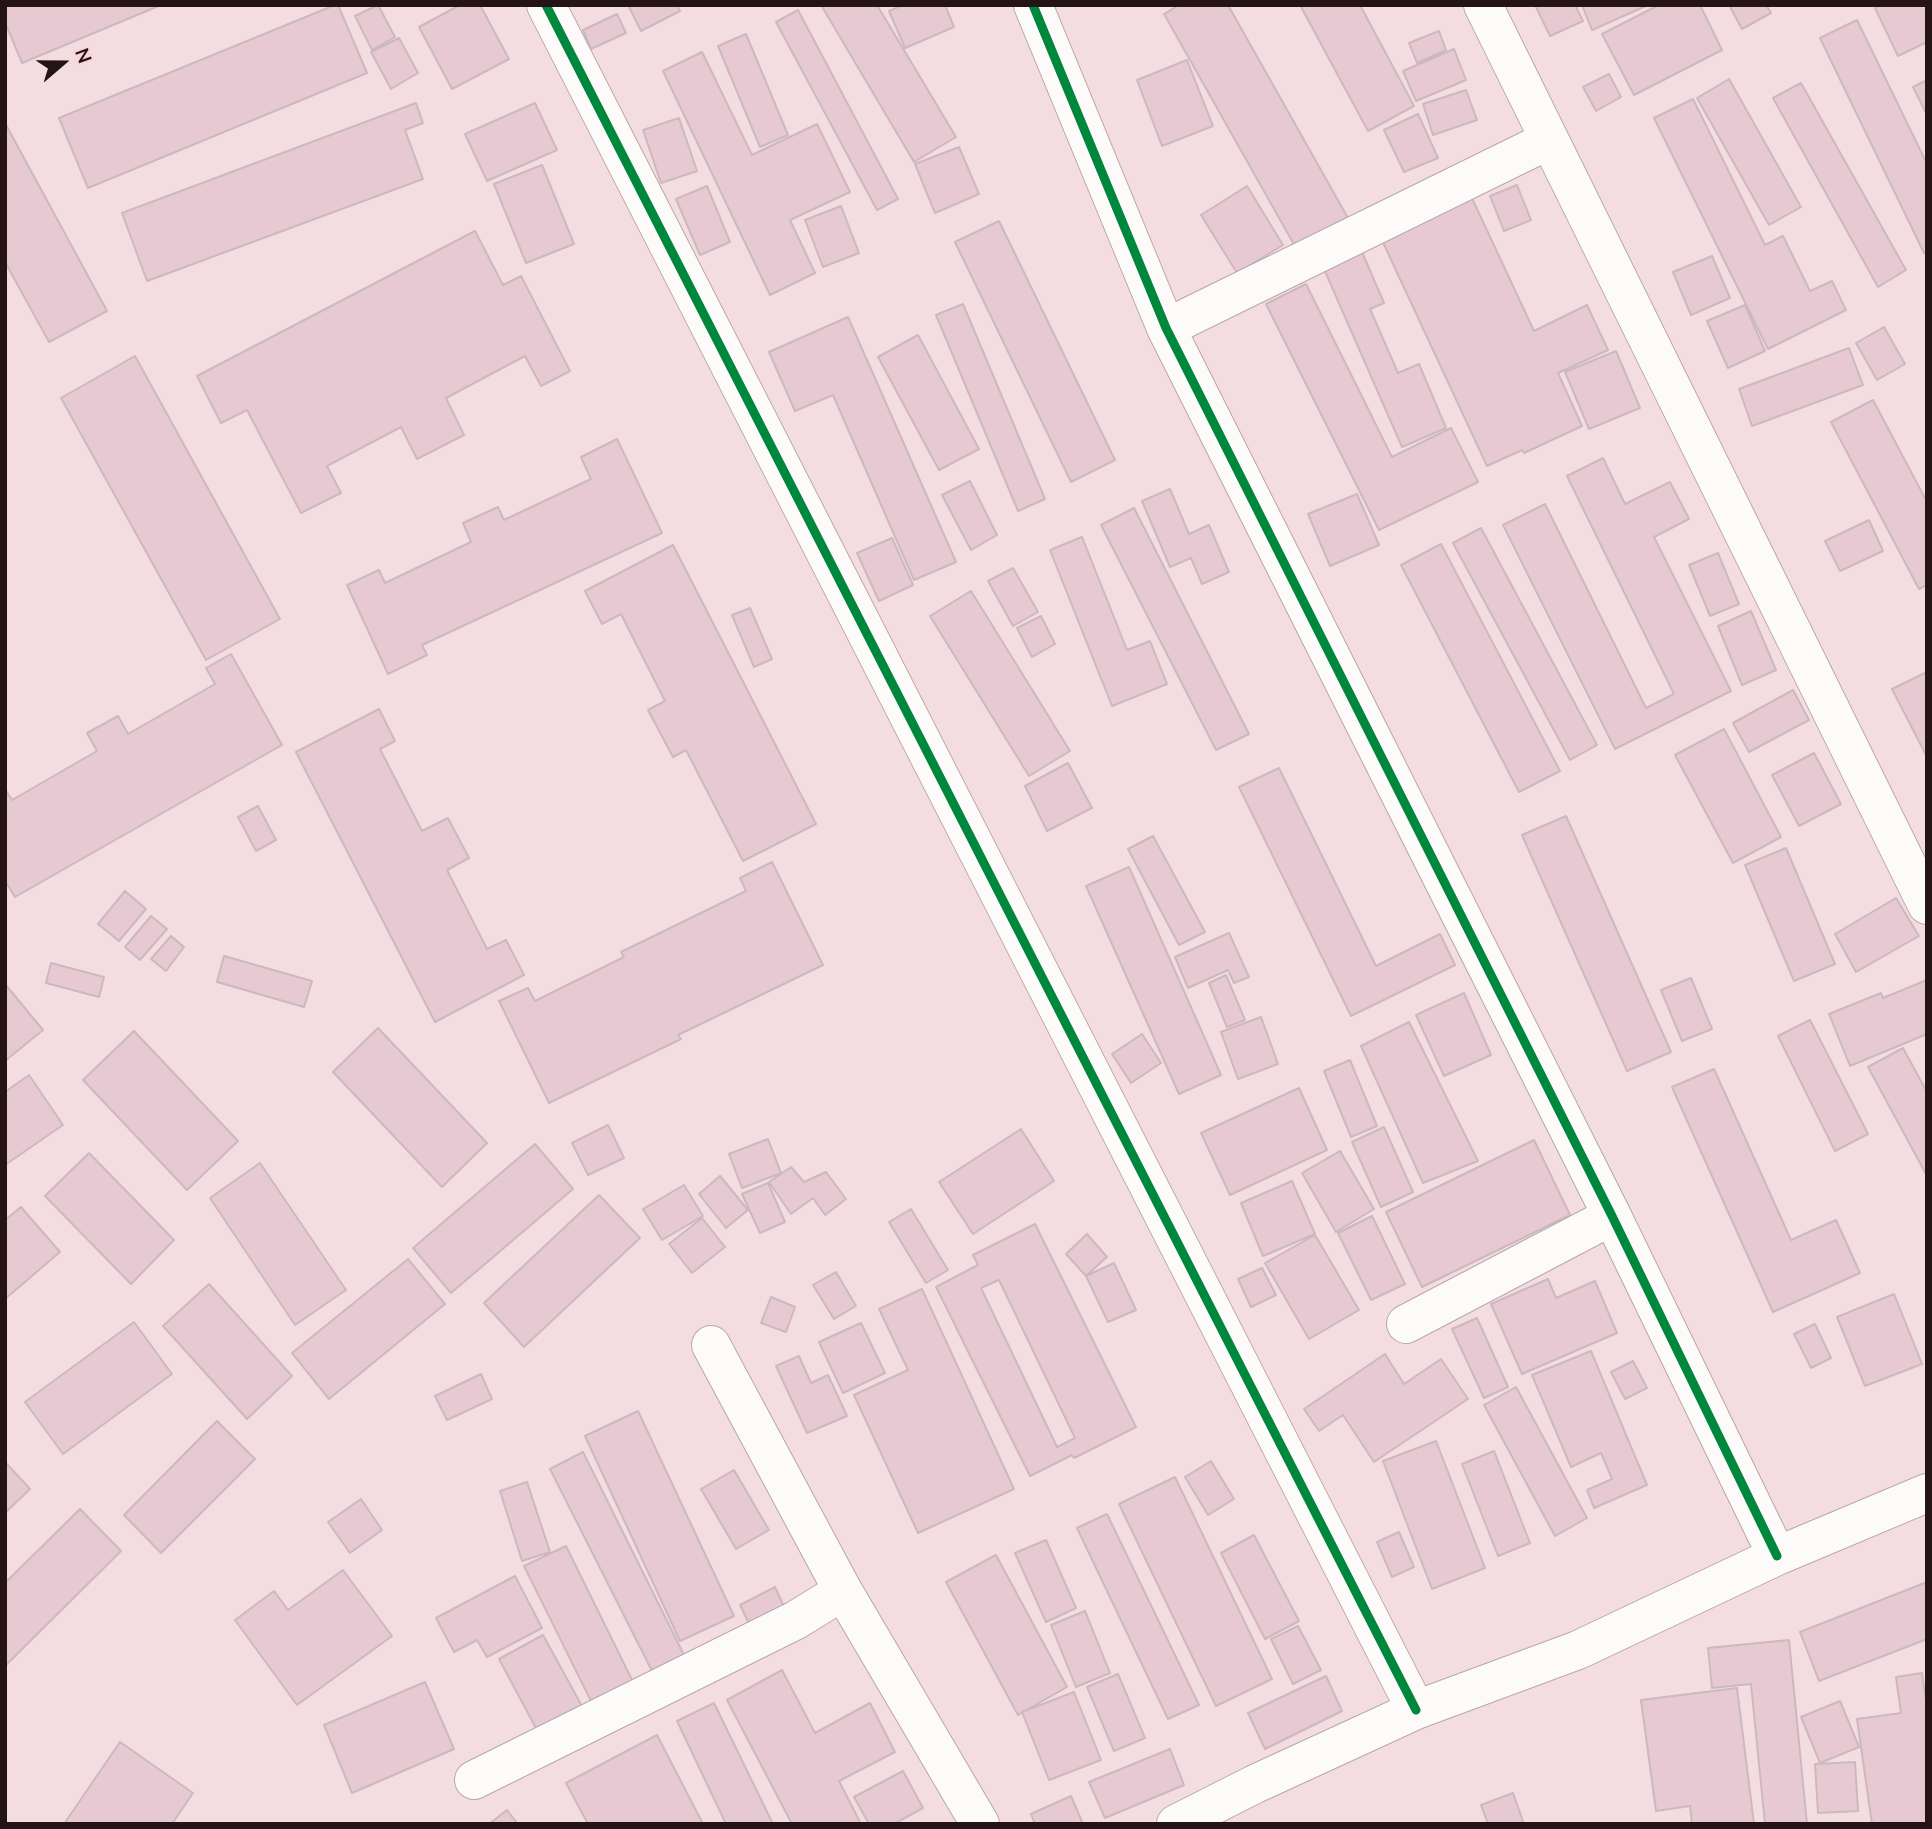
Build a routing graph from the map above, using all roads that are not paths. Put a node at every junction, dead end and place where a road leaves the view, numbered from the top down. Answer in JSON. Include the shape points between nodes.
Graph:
{"nodes":[{"id":1,"x":546,"y":5,"type":"edge"},
{"id":2,"x":1033,"y":5,"type":"edge"},
{"id":3,"x":1483,"y":5,"type":"edge"},
{"id":4,"x":1549,"y":140,"type":"junction"},
{"id":5,"x":1166,"y":327,"type":"junction"},
{"id":6,"x":1927,"y":905,"type":"edge"},
{"id":7,"x":1612,"y":1216,"type":"junction"},
{"id":8,"x":1406,"y":1324,"type":"dead end"},
{"id":9,"x":711,"y":1345,"type":"dead end"},
{"id":10,"x":1927,"y":1493,"type":"edge"},
{"id":11,"x":1777,"y":1556,"type":"junction"},
{"id":12,"x":843,"y":1591,"type":"junction"},
{"id":13,"x":1416,"y":1710,"type":"junction"},
{"id":14,"x":474,"y":1780,"type":"dead end"},
{"id":15,"x":980,"y":1824,"type":"edge"},
{"id":16,"x":1176,"y":1824,"type":"edge"}],
"edges":[{"from":1,"to":13,"type":"street"},
{"from":2,"to":5,"type":"street"},
{"from":3,"to":4,"type":"street"},
{"from":4,"to":5,"type":"street"},
{"from":4,"to":6,"type":"street"},
{"from":5,"to":7,"type":"street"},
{"from":7,"to":8,"type":"street"},
{"from":7,"to":11,"type":"street"},
{"from":9,"to":12,"type":"street"},
{"from":10,"to":11,"type":"street"},
{"from":11,"to":13,"type":"street","via":[[1577,1650]]},
{"from":12,"to":14,"type":"street","via":[[796,1620]]},
{"from":12,"to":15,"type":"street"},
{"from":13,"to":16,"type":"street"}]}
